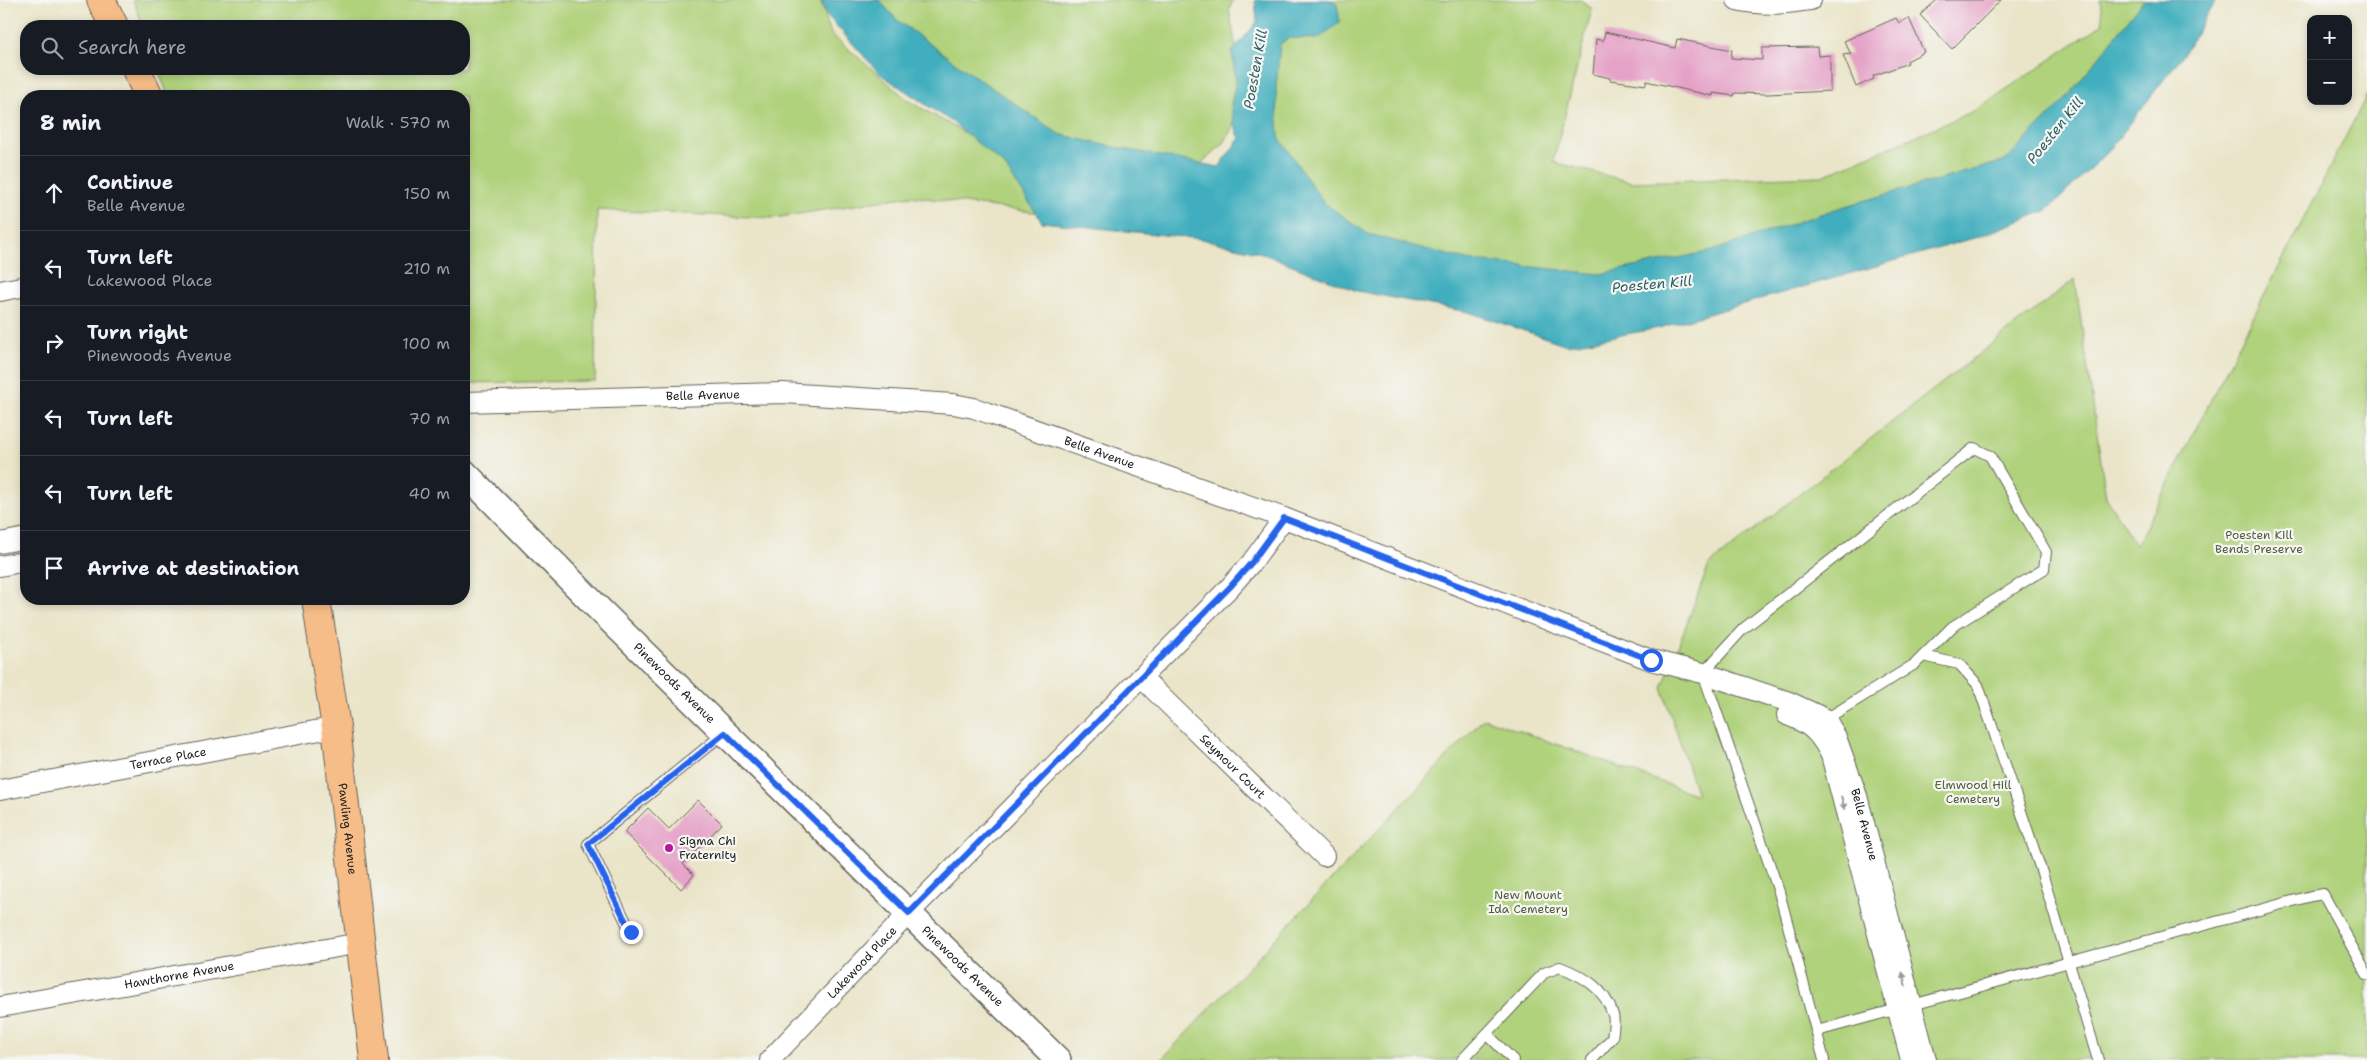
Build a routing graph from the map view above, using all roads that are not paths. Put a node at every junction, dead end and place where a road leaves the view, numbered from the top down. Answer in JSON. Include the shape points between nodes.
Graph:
{"nodes":[{"id":1,"x":101,"y":0,"type":"edge"},
{"id":2,"x":1737,"y":0,"type":"edge"},
{"id":3,"x":1811,"y":0,"type":"edge"},
{"id":4,"x":111,"y":20,"type":"edge"},
{"id":5,"x":139,"y":75,"type":"edge"},
{"id":6,"x":146,"y":90,"type":"edge"},
{"id":7,"x":20,"y":287,"type":"edge"},
{"id":8,"x":0,"y":290,"type":"edge"},
{"id":9,"x":470,"y":402,"type":"edge"},
{"id":10,"x":470,"y":478,"type":"edge"},
{"id":11,"x":1284,"y":518,"type":"junction"},
{"id":12,"x":20,"y":539,"type":"edge"},
{"id":13,"x":0,"y":543,"type":"edge"},
{"id":14,"x":20,"y":562,"type":"edge"},
{"id":15,"x":0,"y":566,"type":"edge"},
{"id":16,"x":317,"y":605,"type":"edge"},
{"id":17,"x":1923,"y":656,"type":"junction"},
{"id":18,"x":1703,"y":673,"type":"junction"},
{"id":19,"x":1140,"y":677,"type":"junction"},
{"id":20,"x":1823,"y":727,"type":"junction"},
{"id":21,"x":336,"y":728,"type":"junction"},
{"id":22,"x":725,"y":733,"type":"junction"},
{"id":23,"x":0,"y":790,"type":"edge"},
{"id":24,"x":1324,"y":856,"type":"dead end"},
{"id":25,"x":909,"y":913,"type":"junction"},
{"id":26,"x":631,"y":932,"type":"dead end"},
{"id":27,"x":360,"y":944,"type":"junction"},
{"id":28,"x":2069,"y":964,"type":"junction"},
{"id":29,"x":2367,"y":974,"type":"edge"},
{"id":30,"x":0,"y":1007,"type":"edge"},
{"id":31,"x":1904,"y":1007,"type":"junction"},
{"id":32,"x":1816,"y":1032,"type":"junction"},
{"id":33,"x":1487,"y":1034,"type":"junction"},
{"id":34,"x":374,"y":1060,"type":"edge"},
{"id":35,"x":770,"y":1060,"type":"edge"},
{"id":36,"x":1058,"y":1060,"type":"edge"},
{"id":37,"x":1462,"y":1060,"type":"edge"},
{"id":38,"x":1513,"y":1060,"type":"edge"},
{"id":39,"x":1592,"y":1060,"type":"edge"},
{"id":40,"x":1824,"y":1060,"type":"edge"},
{"id":41,"x":1911,"y":1060,"type":"edge"},
{"id":42,"x":1926,"y":1060,"type":"edge"},
{"id":43,"x":2098,"y":1060,"type":"edge"}],
"edges":[{"from":1,"to":4,"type":"main road"},
{"from":2,"to":3,"type":"street","via":[[1785,5]]},
{"from":5,"to":6,"type":"main road"},
{"from":7,"to":8,"type":"street"},
{"from":9,"to":11,"type":"street","name":"Belle Avenue","via":[[783,393],[953,404],[974,408]]},
{"from":10,"to":22,"type":"street","name":"Pinewoods Avenue"},
{"from":11,"to":18,"type":"street","name":"Belle Avenue","via":[[1651,660]]},
{"from":11,"to":19,"type":"street","name":"Lakewood Place","via":[[1230,587]]},
{"from":12,"to":13,"type":"street"},
{"from":14,"to":15,"type":"street"},
{"from":16,"to":21,"type":"main road","name":"Pawling Avenue"},
{"from":17,"to":18,"type":"lane","via":[[1952,627],[2044,569],[2046,552],[1990,456],[1974,448],[1743,629]]},
{"from":17,"to":20,"type":"lane"},
{"from":17,"to":28,"type":"lane","via":[[1959,664],[1978,685],[2042,873]]},
{"from":18,"to":20,"type":"street","name":"Belle Avenue","via":[[1733,695]]},
{"from":18,"to":32,"type":"lane","via":[[1779,892]]},
{"from":19,"to":24,"type":"street","name":"Seymour Court"},
{"from":19,"to":25,"type":"street","name":"Lakewood Place"},
{"from":20,"to":31,"type":"street","name":"Belle Avenue"},
{"from":21,"to":23,"type":"street","name":"Terrace Place"},
{"from":21,"to":27,"type":"main road","name":"Pawling Avenue"},
{"from":22,"to":25,"type":"street","name":"Pinewoods Avenue"},
{"from":22,"to":26,"type":"lane","via":[[588,844]]},
{"from":25,"to":35,"type":"street","name":"Lakewood Place"},
{"from":25,"to":36,"type":"street","name":"Pinewoods Avenue"},
{"from":27,"to":30,"type":"street","name":"Hawthorne Avenue"},
{"from":27,"to":34,"type":"main road","name":"Pawling Avenue"},
{"from":28,"to":29,"type":"lane","via":[[2323,894]]},
{"from":28,"to":31,"type":"lane"},
{"from":28,"to":43,"type":"lane"},
{"from":31,"to":32,"type":"lane"},
{"from":31,"to":41,"type":"street","name":"Belle Avenue"},
{"from":31,"to":42,"type":"street","name":"Belle Avenue"},
{"from":32,"to":40,"type":"lane"},
{"from":33,"to":37,"type":"lane"},
{"from":33,"to":38,"type":"lane"},
{"from":33,"to":39,"type":"lane","via":[[1544,973],[1560,967],[1581,975],[1602,992],[1613,1016],[1612,1038]]}]}
